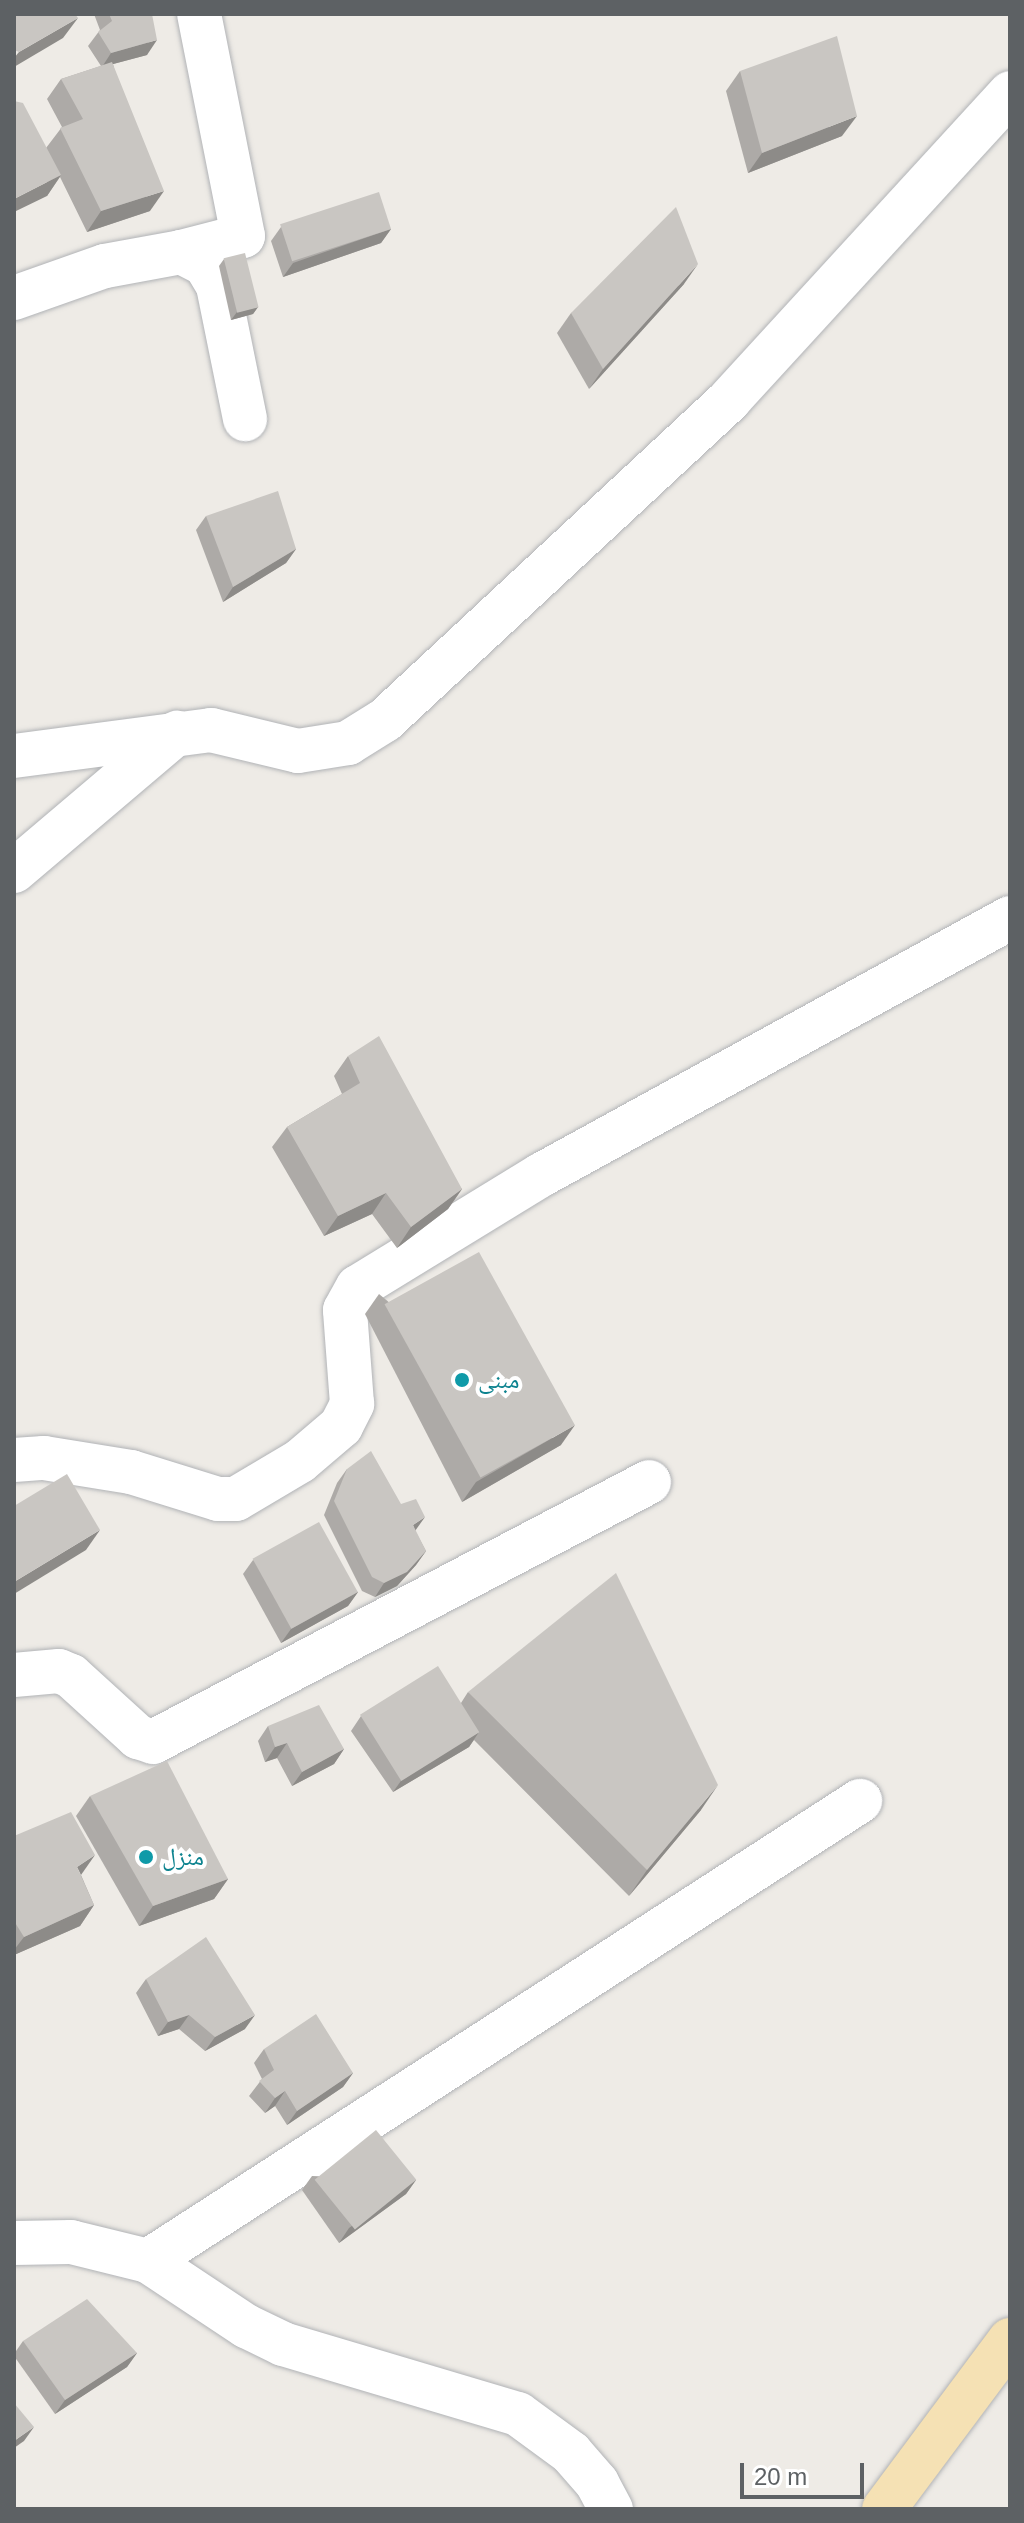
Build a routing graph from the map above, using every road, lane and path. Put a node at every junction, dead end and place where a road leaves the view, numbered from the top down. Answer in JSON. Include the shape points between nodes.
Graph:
{"nodes":[{"id":1,"x":199,"y":14,"type":"edge"},
{"id":2,"x":1010,"y":93,"type":"edge"},
{"id":3,"x":181,"y":252,"type":"junction"},
{"id":4,"x":14,"y":298,"type":"edge"},
{"id":5,"x":245,"y":419,"type":"dead end"},
{"id":6,"x":177,"y":732,"type":"junction"},
{"id":7,"x":14,"y":756,"type":"edge"},
{"id":8,"x":14,"y":871,"type":"edge"},
{"id":9,"x":1010,"y":918,"type":"edge"},
{"id":10,"x":14,"y":1460,"type":"edge"},
{"id":11,"x":649,"y":1482,"type":"dead end"},
{"id":12,"x":14,"y":1675,"type":"edge"},
{"id":13,"x":860,"y":1801,"type":"dead end"},
{"id":14,"x":14,"y":2243,"type":"edge"},
{"id":15,"x":148,"y":2261,"type":"junction"},
{"id":16,"x":1010,"y":2340,"type":"edge"},
{"id":17,"x":611,"y":2509,"type":"edge"},
{"id":18,"x":884,"y":2509,"type":"edge"}],
"edges":[{"from":1,"to":3,"type":"street","via":[[243,236]]},
{"from":2,"to":6,"type":"street","via":[[730,399],[385,720],[348,743],[298,751],[211,730]]},
{"from":3,"to":4,"type":"street","via":[[105,266]]},
{"from":3,"to":5,"type":"street","via":[[205,264],[218,286]]},
{"from":6,"to":7,"type":"street"},
{"from":6,"to":8,"type":"street"},
{"from":9,"to":10,"type":"street","via":[[541,1175],[358,1287],[345,1310],[352,1404],[341,1426],[300,1461],[236,1499],[218,1499],[131,1472],[44,1458]]},
{"from":11,"to":12,"type":"street","via":[[153,1742],[138,1737],[71,1676],[59,1671]]},
{"from":13,"to":15,"type":"street"},
{"from":14,"to":15,"type":"street","via":[[71,2242]]},
{"from":15,"to":17,"type":"street","via":[[246,2326],[283,2344],[518,2414],[571,2453]]},
{"from":16,"to":18,"type":"main road"}]}
